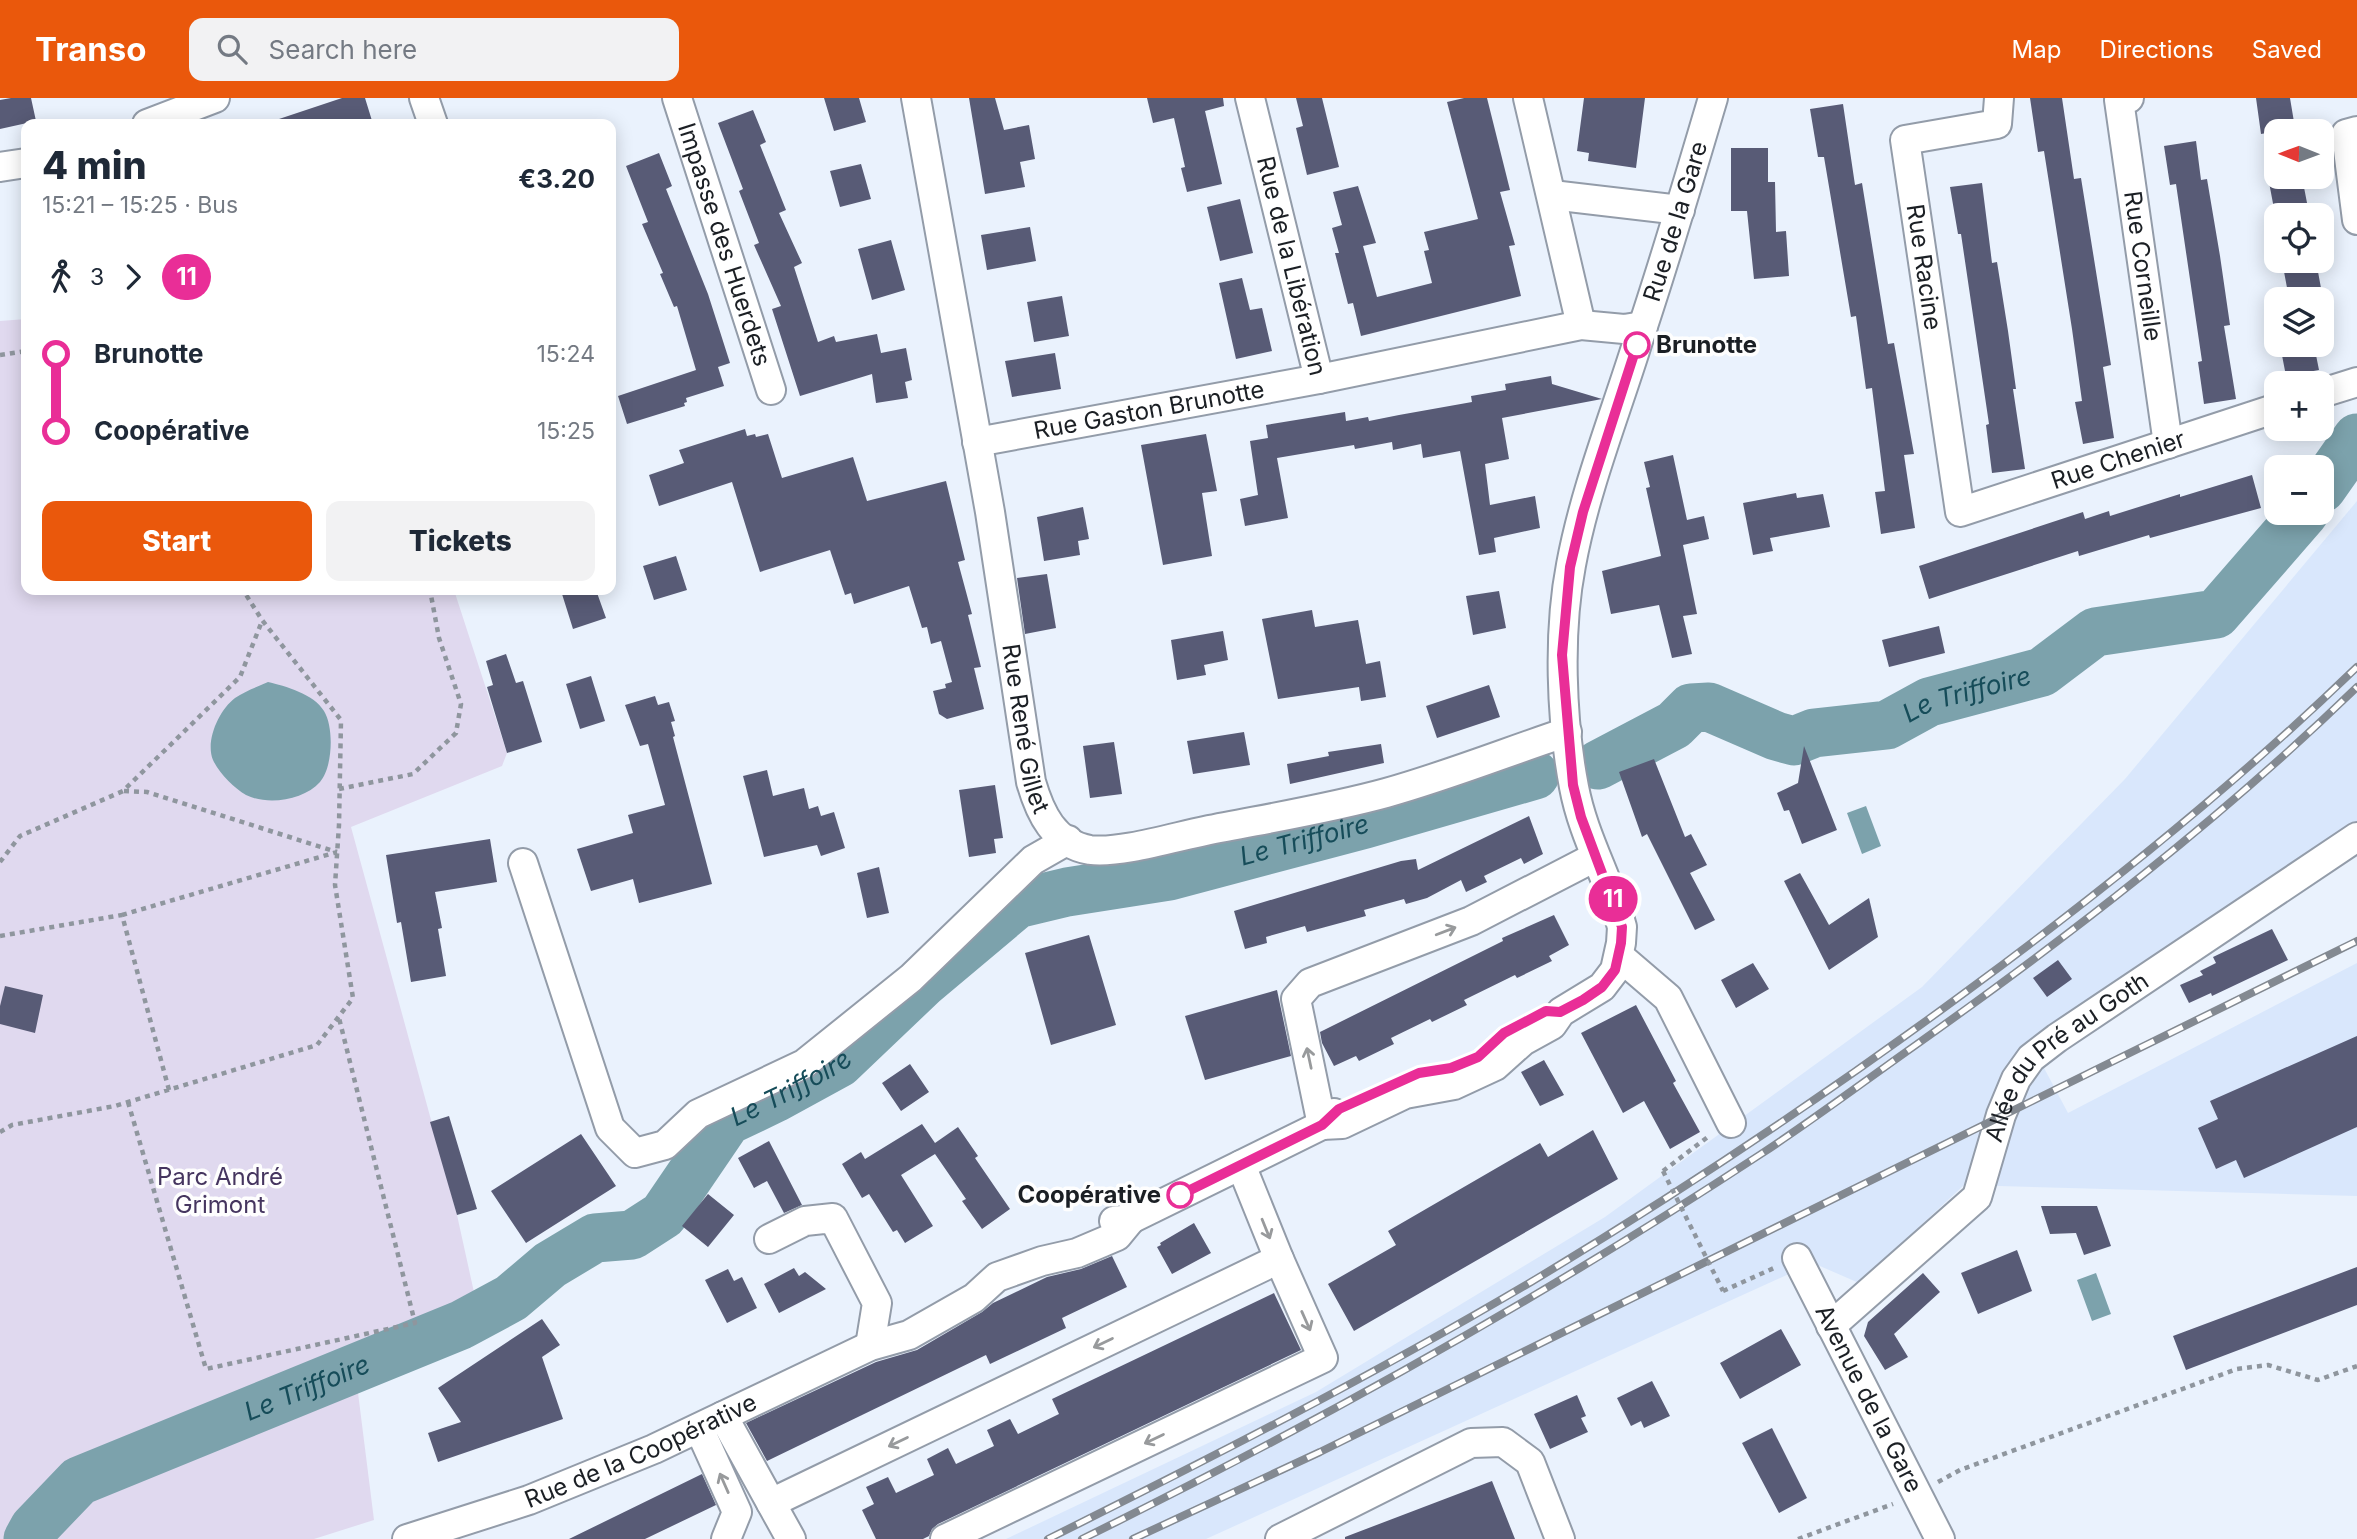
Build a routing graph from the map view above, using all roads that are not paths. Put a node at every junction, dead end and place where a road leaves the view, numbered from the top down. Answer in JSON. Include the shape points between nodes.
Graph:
{"nodes":[{"id":1,"x":215,"y":98,"type":"edge"},
{"id":2,"x":424,"y":98,"type":"edge"},
{"id":3,"x":677,"y":98,"type":"edge"},
{"id":4,"x":916,"y":98,"type":"edge"},
{"id":5,"x":1250,"y":98,"type":"edge"},
{"id":6,"x":1528,"y":98,"type":"edge"},
{"id":7,"x":1713,"y":98,"type":"edge"},
{"id":8,"x":1999,"y":98,"type":"edge"},
{"id":9,"x":2129,"y":98,"type":"edge"},
{"id":10,"x":160,"y":119,"type":"edge"},
{"id":11,"x":431,"y":119,"type":"edge"},
{"id":12,"x":2357,"y":131,"type":"edge"},
{"id":13,"x":21,"y":164,"type":"edge"},
{"id":14,"x":0,"y":167,"type":"edge"},
{"id":15,"x":1552,"y":195,"type":"junction"},
{"id":16,"x":1680,"y":210,"type":"junction"},
{"id":17,"x":2357,"y":220,"type":"edge"},
{"id":18,"x":1581,"y":325,"type":"junction"},
{"id":19,"x":1643,"y":326,"type":"junction"},
{"id":20,"x":1320,"y":379,"type":"junction"},
{"id":21,"x":2357,"y":382,"type":"edge"},
{"id":22,"x":2334,"y":389,"type":"edge"},
{"id":23,"x":771,"y":390,"type":"dead end"},
{"id":24,"x":2264,"y":412,"type":"edge"},
{"id":25,"x":978,"y":442,"type":"junction"},
{"id":26,"x":2168,"y":444,"type":"junction"},
{"id":27,"x":1960,"y":512,"type":"joint"},
{"id":28,"x":1567,"y":732,"type":"junction"},
{"id":29,"x":2357,"y":837,"type":"edge"},
{"id":30,"x":1068,"y":840,"type":"junction"},
{"id":31,"x":1595,"y":857,"type":"junction"},
{"id":32,"x":523,"y":863,"type":"dead end"},
{"id":33,"x":1619,"y":956,"type":"junction"},
{"id":34,"x":1322,"y":1125,"type":"junction"},
{"id":35,"x":1722,"y":1128,"type":"road end"},
{"id":36,"x":1241,"y":1165,"type":"junction"},
{"id":37,"x":769,"y":1239,"type":"dead end"},
{"id":38,"x":1279,"y":1259,"type":"junction"},
{"id":39,"x":1787,"y":1263,"type":"road end"},
{"id":40,"x":1831,"y":1326,"type":"junction"},
{"id":41,"x":870,"y":1346,"type":"junction"},
{"id":42,"x":711,"y":1422,"type":"junction"},
{"id":43,"x":771,"y":1503,"type":"junction"},
{"id":44,"x":407,"y":1539,"type":"edge"},
{"id":45,"x":726,"y":1539,"type":"edge"},
{"id":46,"x":791,"y":1539,"type":"edge"},
{"id":47,"x":945,"y":1539,"type":"edge"},
{"id":48,"x":1280,"y":1539,"type":"edge"},
{"id":49,"x":1560,"y":1539,"type":"edge"},
{"id":50,"x":1940,"y":1539,"type":"edge"}],
"edges":[{"from":1,"to":10,"type":"street"},
{"from":2,"to":11,"type":"street"},
{"from":3,"to":23,"type":"street","name":"Impasse des Huerdets"},
{"from":4,"to":25,"type":"street","name":"Rue René Gillet"},
{"from":5,"to":20,"type":"street","name":"Rue de la Libération"},
{"from":6,"to":15,"type":"street"},
{"from":7,"to":16,"type":"street","name":"Rue de la Gare"},
{"from":8,"to":27,"type":"street","name":"Rue Racine","via":[[1997,124],[1905,140]]},
{"from":9,"to":26,"type":"street","name":"Rue Corneille","via":[[2119,100]]},
{"from":12,"to":17,"type":"street","via":[[2346,134]]},
{"from":13,"to":14,"type":"street"},
{"from":15,"to":16,"type":"street"},
{"from":15,"to":18,"type":"street"},
{"from":16,"to":19,"type":"street","name":"Rue de la Gare"},
{"from":18,"to":19,"type":"street","name":"Rue de la Libération"},
{"from":18,"to":20,"type":"street","name":"Rue de la Libération"},
{"from":19,"to":28,"type":"street","name":"Rue de la Gare","via":[[1583,512],[1570,567],[1562,655]]},
{"from":20,"to":25,"type":"street","name":"Rue Gaston Brunotte"},
{"from":21,"to":22,"type":"street"},
{"from":24,"to":26,"type":"street","name":"Rue Chenier"},
{"from":25,"to":30,"type":"street","name":"Rue René Gillet","via":[[1031,782],[1044,818]]},
{"from":26,"to":27,"type":"street","name":"Rue Chenier"},
{"from":28,"to":30,"type":"street","name":"Rue René Gillet","via":[[1386,793],[1121,848],[1092,850]]},
{"from":28,"to":31,"type":"street","name":"Rue de la Gare","via":[[1573,785]]},
{"from":29,"to":40,"type":"street","name":"Allée du Pré au Goth","via":[[2031,1058],[2001,1115],[1977,1197]]},
{"from":30,"to":32,"type":"street","via":[[1033,860],[911,978],[804,1064],[698,1114],[665,1145],[635,1153],[610,1128]]},
{"from":31,"to":33,"type":"street","name":"Rue de la Gare","via":[[1622,927]]},
{"from":34,"to":31,"type":"street","one_way":true,"via":[[1296,999],[1310,983],[1471,921]]},
{"from":33,"to":34,"type":"street","name":"Rue de la Coopérative","via":[[1602,987],[1583,1000],[1560,1012],[1546,1011],[1504,1033],[1478,1057],[1451,1068],[1419,1073],[1339,1109]]},
{"from":33,"to":35,"type":"street","via":[[1668,998]]},
{"from":34,"to":36,"type":"street","name":"Rue de la Coopérative"},
{"from":36,"to":38,"type":"street","one_way":true},
{"from":36,"to":41,"type":"street","name":"Rue de la Coopérative","via":[[1131,1219],[1118,1236],[998,1278],[974,1298],[909,1335]]},
{"from":37,"to":41,"type":"street","via":[[805,1220],[832,1218],[877,1303]]},
{"from":38,"to":43,"type":"street","one_way":true},
{"from":38,"to":47,"type":"street","one_way":true,"via":[[1323,1358]]},
{"from":39,"to":40,"type":"street","name":"Avenue de la Gare"},
{"from":40,"to":50,"type":"street","name":"Avenue de la Gare"},
{"from":41,"to":42,"type":"street","name":"Rue de la Coopérative"},
{"from":42,"to":43,"type":"street"},
{"from":42,"to":44,"type":"street","name":"Rue de la Coopérative","via":[[529,1500]]},
{"from":45,"to":42,"type":"street","one_way":true,"via":[[737,1512]]},
{"from":43,"to":46,"type":"street"},
{"from":48,"to":49,"type":"street","via":[[1471,1443],[1492,1442],[1503,1442],[1530,1462]]}]}
